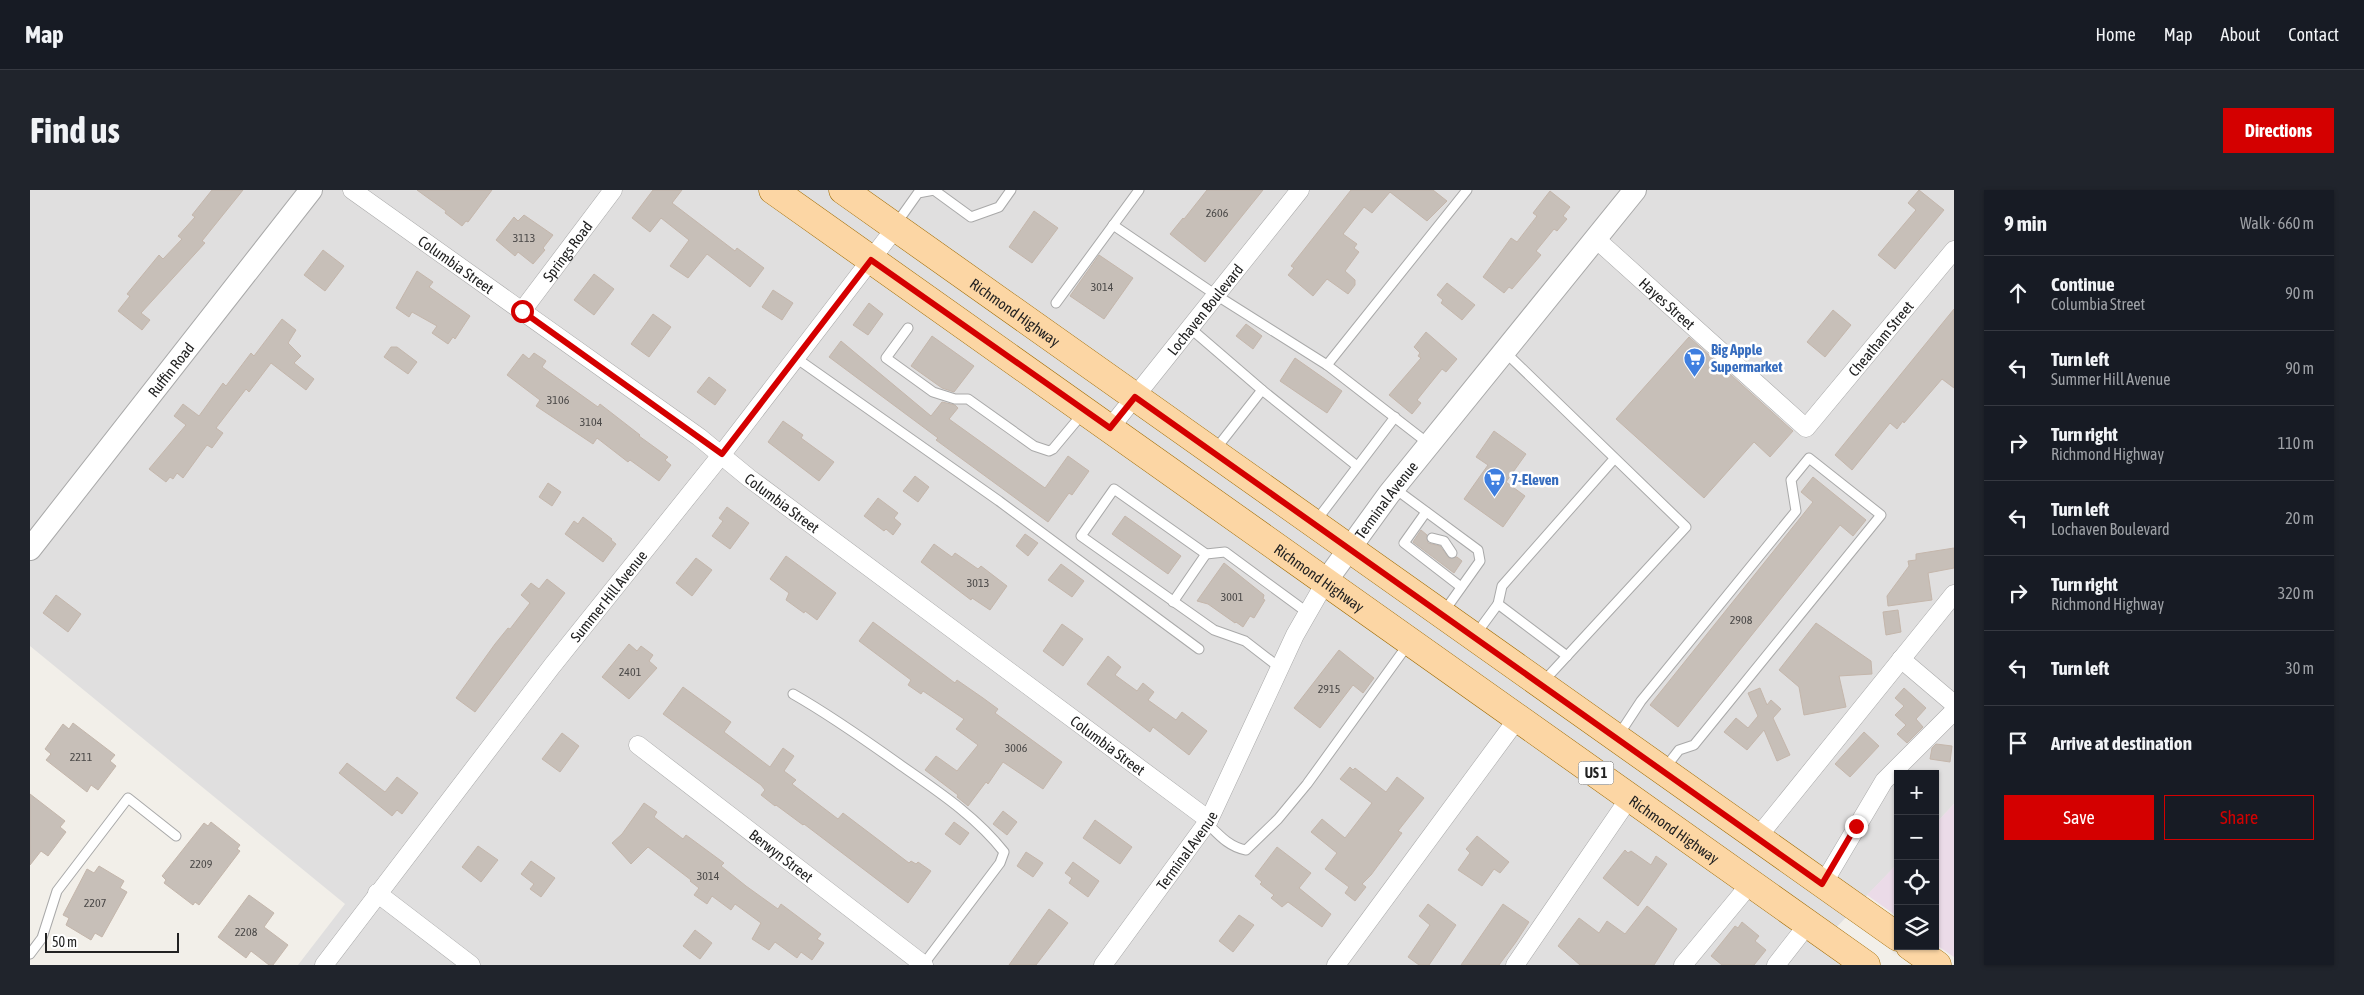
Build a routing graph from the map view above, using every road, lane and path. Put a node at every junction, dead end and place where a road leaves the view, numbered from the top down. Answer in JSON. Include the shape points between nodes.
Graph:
{"nodes":[{"id":1,"x":311,"y":190,"type":"edge"},
{"id":2,"x":352,"y":190,"type":"edge"},
{"id":3,"x":613,"y":190,"type":"edge"},
{"id":4,"x":773,"y":190,"type":"edge"},
{"id":5,"x":1011,"y":190,"type":"edge"},
{"id":6,"x":1139,"y":190,"type":"edge"},
{"id":7,"x":1300,"y":190,"type":"edge"},
{"id":8,"x":1467,"y":190,"type":"edge"},
{"id":9,"x":1635,"y":190,"type":"edge"},
{"id":10,"x":854,"y":195,"type":"edge"},
{"id":11,"x":1113,"y":225,"type":"junction"},
{"id":12,"x":895,"y":227,"type":"junction"},
{"id":13,"x":1596,"y":239,"type":"junction"},
{"id":14,"x":1954,"y":250,"type":"edge"},
{"id":15,"x":871,"y":260,"type":"junction"},
{"id":16,"x":1216,"y":295,"type":"junction"},
{"id":17,"x":1056,"y":303,"type":"dead end"},
{"id":18,"x":522,"y":311,"type":"junction"},
{"id":19,"x":908,"y":328,"type":"dead end"},
{"id":20,"x":1190,"y":328,"type":"junction"},
{"id":21,"x":1504,"y":352,"type":"junction"},
{"id":22,"x":796,"y":358,"type":"junction"},
{"id":23,"x":1327,"y":364,"type":"junction"},
{"id":24,"x":1262,"y":390,"type":"junction"},
{"id":25,"x":1135,"y":397,"type":"junction"},
{"id":26,"x":1085,"y":410,"type":"junction"},
{"id":27,"x":1395,"y":418,"type":"junction"},
{"id":28,"x":1110,"y":428,"type":"junction"},
{"id":29,"x":1806,"y":428,"type":"joint"},
{"id":30,"x":1429,"y":444,"type":"junction"},
{"id":31,"x":1213,"y":453,"type":"junction"},
{"id":32,"x":722,"y":454,"type":"junction"},
{"id":33,"x":1614,"y":459,"type":"junction"},
{"id":34,"x":1357,"y":466,"type":"junction"},
{"id":35,"x":1394,"y":488,"type":"junction"},
{"id":36,"x":1426,"y":512,"type":"junction"},
{"id":37,"x":1313,"y":524,"type":"junction"},
{"id":38,"x":1452,"y":530,"type":"junction"},
{"id":39,"x":1432,"y":538,"type":"dead end"},
{"id":40,"x":1444,"y":541,"type":"junction"},
{"id":41,"x":1348,"y":548,"type":"junction"},
{"id":42,"x":30,"y":549,"type":"edge"},
{"id":43,"x":1421,"y":552,"type":"dead end"},
{"id":44,"x":1452,"y":553,"type":"dead end"},
{"id":45,"x":1206,"y":554,"type":"junction"},
{"id":46,"x":1428,"y":563,"type":"junction"},
{"id":47,"x":1442,"y":567,"type":"dead end"},
{"id":48,"x":1326,"y":582,"type":"junction"},
{"id":49,"x":1461,"y":587,"type":"junction"},
{"id":50,"x":1954,"y":594,"type":"edge"},
{"id":51,"x":1173,"y":602,"type":"junction"},
{"id":52,"x":1498,"y":604,"type":"junction"},
{"id":53,"x":1308,"y":613,"type":"junction"},
{"id":54,"x":1442,"y":615,"type":"junction"},
{"id":55,"x":1474,"y":636,"type":"junction"},
{"id":56,"x":1410,"y":641,"type":"junction"},
{"id":57,"x":1199,"y":649,"type":"dead end"},
{"id":58,"x":1567,"y":656,"type":"junction"},
{"id":59,"x":1901,"y":660,"type":"junction"},
{"id":60,"x":1280,"y":668,"type":"junction"},
{"id":61,"x":1541,"y":684,"type":"junction"},
{"id":62,"x":793,"y":694,"type":"dead end"},
{"id":63,"x":1954,"y":704,"type":"edge"},
{"id":64,"x":1954,"y":711,"type":"edge"},
{"id":65,"x":1518,"y":718,"type":"junction"},
{"id":66,"x":1616,"y":738,"type":"junction"},
{"id":67,"x":638,"y":745,"type":"dead end"},
{"id":68,"x":1662,"y":771,"type":"junction"},
{"id":69,"x":1630,"y":798,"type":"junction"},
{"id":70,"x":1208,"y":822,"type":"junction"},
{"id":71,"x":176,"y":836,"type":"dead end"},
{"id":72,"x":1757,"y":838,"type":"junction"},
{"id":73,"x":1751,"y":883,"type":"junction"},
{"id":74,"x":1822,"y":884,"type":"junction"},
{"id":75,"x":377,"y":892,"type":"junction"},
{"id":76,"x":1808,"y":924,"type":"junction"},
{"id":77,"x":1894,"y":934,"type":"edge"},
{"id":78,"x":1915,"y":950,"type":"edge"},
{"id":79,"x":30,"y":954,"type":"edge"},
{"id":80,"x":324,"y":965,"type":"edge"},
{"id":81,"x":471,"y":965,"type":"edge"},
{"id":82,"x":924,"y":965,"type":"edge"},
{"id":83,"x":1103,"y":965,"type":"edge"},
{"id":84,"x":1336,"y":965,"type":"edge"},
{"id":85,"x":1515,"y":965,"type":"edge"},
{"id":86,"x":1683,"y":965,"type":"edge"},
{"id":87,"x":1776,"y":965,"type":"edge"},
{"id":88,"x":1866,"y":965,"type":"edge"},
{"id":89,"x":1936,"y":965,"type":"edge"}],
"edges":[{"from":1,"to":42,"type":"street","name":"Ruffin Road"},
{"from":2,"to":18,"type":"street","name":"Columbia Street"},
{"from":3,"to":18,"type":"street","name":"Springs Road"},
{"from":4,"to":15,"type":"main road","name":"Richmond Highway","number":"US 1"},
{"from":5,"to":12,"type":"lane","via":[[999,207],[972,217],[934,190],[918,194]]},
{"from":6,"to":11,"type":"lane"},
{"from":7,"to":16,"type":"street","name":"Lochaven Boulevard"},
{"from":8,"to":23,"type":"lane"},
{"from":9,"to":13,"type":"street","name":"Terminal Avenue"},
{"from":10,"to":12,"type":"main road","name":"Richmond Highway","number":"US 1"},
{"from":11,"to":16,"type":"lane"},
{"from":11,"to":17,"type":"lane"},
{"from":12,"to":15,"type":"street","name":"Summer Hill Avenue"},
{"from":12,"to":25,"type":"main road","name":"Richmond Highway","number":"US 1"},
{"from":13,"to":21,"type":"street","name":"Terminal Avenue"},
{"from":13,"to":29,"type":"street","name":"Hayes Street"},
{"from":14,"to":29,"type":"street","name":"Cheatham Street"},
{"from":15,"to":22,"type":"street","name":"Summer Hill Avenue"},
{"from":15,"to":26,"type":"main road","name":"Richmond Highway","number":"US 1"},
{"from":16,"to":20,"type":"street","name":"Lochaven Boulevard"},
{"from":16,"to":23,"type":"lane"},
{"from":18,"to":32,"type":"street","name":"Columbia Street"},
{"from":19,"to":26,"type":"lane","via":[[886,358],[932,392],[954,399],[968,399],[1034,446],[1049,451],[1053,449]]},
{"from":20,"to":24,"type":"lane"},
{"from":20,"to":25,"type":"street","name":"Lochaven Boulevard"},
{"from":21,"to":30,"type":"street","name":"Terminal Avenue"},
{"from":21,"to":33,"type":"lane"},
{"from":22,"to":32,"type":"street","name":"Summer Hill Avenue"},
{"from":22,"to":57,"type":"lane","via":[[999,501]]},
{"from":23,"to":27,"type":"lane"},
{"from":24,"to":31,"type":"lane"},
{"from":24,"to":34,"type":"lane"},
{"from":25,"to":28,"type":"street","name":"Lochaven Boulevard"},
{"from":25,"to":31,"type":"main road","name":"Richmond Highway","number":"US 1"},
{"from":26,"to":28,"type":"main road","name":"Richmond Highway","number":"US 1"},
{"from":27,"to":30,"type":"lane"},
{"from":27,"to":34,"type":"lane"},
{"from":28,"to":48,"type":"main road","name":"Richmond Highway","number":"US 1"},
{"from":30,"to":35,"type":"street","name":"Terminal Avenue"},
{"from":31,"to":37,"type":"main road","name":"Richmond Highway","number":"US 1"},
{"from":32,"to":70,"type":"street","name":"Columbia Street","via":[[749,478]]},
{"from":32,"to":75,"type":"street","name":"Summer Hill Avenue"},
{"from":33,"to":52,"type":"lane","via":[[1502,586]]},
{"from":33,"to":58,"type":"lane","via":[[1686,527]]},
{"from":34,"to":37,"type":"lane"},
{"from":35,"to":36,"type":"lane"},
{"from":35,"to":41,"type":"street","name":"Terminal Avenue"},
{"from":36,"to":38,"type":"lane"},
{"from":36,"to":46,"type":"lane","via":[[1404,543]]},
{"from":37,"to":41,"type":"main road","name":"Richmond Highway","number":"US 1"},
{"from":38,"to":40,"type":"lane"},
{"from":38,"to":49,"type":"lane","via":[[1480,555],[1480,561]]},
{"from":39,"to":40,"type":"lane"},
{"from":40,"to":44,"type":"lane"},
{"from":41,"to":48,"type":"street","name":"Terminal Avenue"},
{"from":41,"to":54,"type":"main road","name":"Richmond Highway","number":"US 1"},
{"from":43,"to":46,"type":"lane"},
{"from":45,"to":51,"type":"lane"},
{"from":45,"to":51,"type":"lane","via":[[1114,489],[1081,536]]},
{"from":45,"to":53,"type":"lane","via":[[1225,552]]},
{"from":46,"to":47,"type":"lane"},
{"from":46,"to":49,"type":"lane"},
{"from":48,"to":53,"type":"street","name":"Terminal Avenue"},
{"from":48,"to":56,"type":"main road","name":"Richmond Highway","number":"US 1"},
{"from":49,"to":54,"type":"lane"},
{"from":50,"to":59,"type":"street"},
{"from":51,"to":60,"type":"lane","via":[[1214,630],[1245,641]]},
{"from":52,"to":55,"type":"lane"},
{"from":52,"to":58,"type":"lane"},
{"from":53,"to":60,"type":"street","name":"Terminal Avenue"},
{"from":54,"to":55,"type":"main road","name":"Richmond Highway","number":"US 1"},
{"from":55,"to":61,"type":"main road","name":"Richmond Highway","number":"US 1"},
{"from":56,"to":65,"type":"main road","name":"Richmond Highway","number":"US 1"},
{"from":56,"to":70,"type":"lane","via":[[1307,784],[1260,838],[1246,850],[1236,848],[1223,840]]},
{"from":58,"to":61,"type":"lane"},
{"from":59,"to":63,"type":"street"},
{"from":59,"to":72,"type":"street"},
{"from":60,"to":70,"type":"street","name":"Terminal Avenue"},
{"from":61,"to":66,"type":"main road","name":"Richmond Highway","number":"US 1"},
{"from":62,"to":82,"type":"lane","via":[[828,714],[937,791],[990,834],[1004,852],[1000,863]]},
{"from":64,"to":74,"type":"street","via":[[1884,781]]},
{"from":65,"to":69,"type":"main road","name":"Richmond Highway","number":"US 1"},
{"from":65,"to":84,"type":"street"},
{"from":66,"to":68,"type":"main road","name":"Richmond Highway","number":"US 1"},
{"from":66,"to":68,"type":"lane","via":[[1641,701],[1796,510],[1791,480],[1809,458],[1881,515],[1694,745],[1679,750]]},
{"from":67,"to":82,"type":"street","name":"Berwyn Street"},
{"from":68,"to":72,"type":"main road","name":"Richmond Highway","number":"US 1"},
{"from":69,"to":73,"type":"main road","name":"Richmond Highway","number":"US 1"},
{"from":69,"to":85,"type":"street"},
{"from":70,"to":83,"type":"street","name":"Terminal Avenue"},
{"from":71,"to":79,"type":"lane","via":[[128,798],[56,891],[42,938]]},
{"from":72,"to":74,"type":"main road","name":"Richmond Highway","number":"US 1"},
{"from":73,"to":76,"type":"main road","name":"Richmond Highway","number":"US 1"},
{"from":73,"to":86,"type":"street"},
{"from":74,"to":77,"type":"main road","name":"Richmond Highway","number":"US 1"},
{"from":75,"to":80,"type":"street","name":"Summer Hill Avenue"},
{"from":75,"to":81,"type":"street"},
{"from":76,"to":87,"type":"street"},
{"from":76,"to":88,"type":"main road","name":"Richmond Highway","number":"US 1"},
{"from":78,"to":89,"type":"main road"}]}
